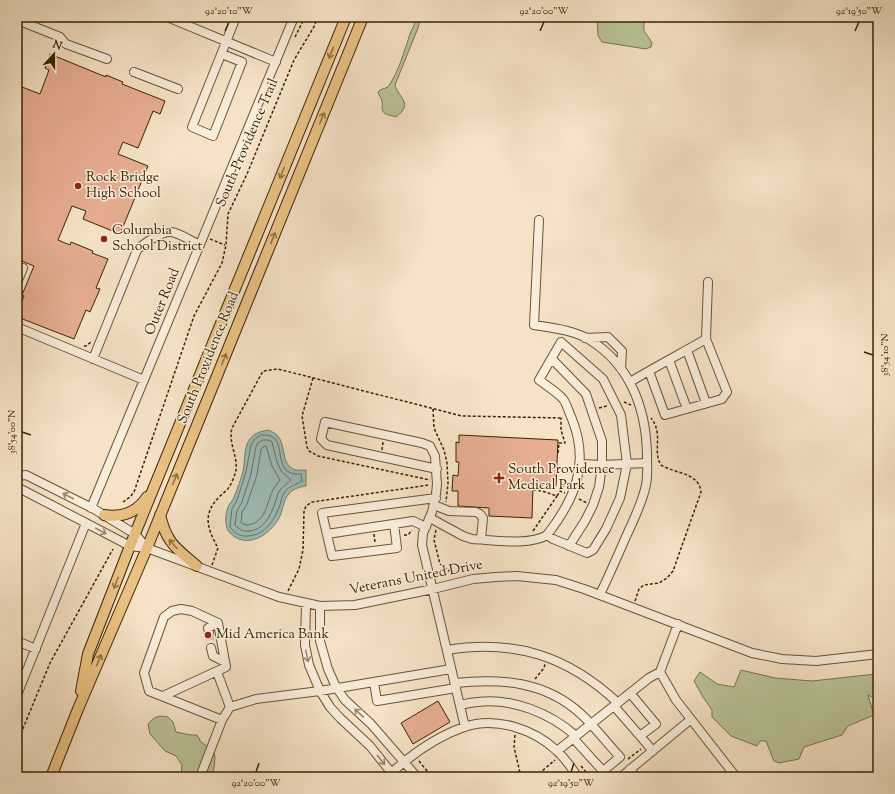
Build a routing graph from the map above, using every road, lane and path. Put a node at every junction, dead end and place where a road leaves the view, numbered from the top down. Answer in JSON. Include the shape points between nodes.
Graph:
{"nodes":[{"id":1,"x":21,"y":17,"type":"edge"},
{"id":2,"x":167,"y":17,"type":"edge"},
{"id":3,"x":236,"y":17,"type":"edge"},
{"id":4,"x":294,"y":17,"type":"edge"},
{"id":5,"x":317,"y":17,"type":"edge"},
{"id":6,"x":346,"y":17,"type":"edge"},
{"id":7,"x":363,"y":17,"type":"edge"},
{"id":8,"x":227,"y":42,"type":"junction"},
{"id":9,"x":222,"y":54,"type":"junction"},
{"id":10,"x":107,"y":59,"type":"dead end"},
{"id":11,"x":276,"y":62,"type":"junction"},
{"id":12,"x":134,"y":72,"type":"dead end"},
{"id":13,"x":178,"y":89,"type":"dead end"},
{"id":14,"x":540,"y":220,"type":"dead end"},
{"id":15,"x":200,"y":245,"type":"junction"},
{"id":16,"x":23,"y":268,"type":"dead end"},
{"id":17,"x":708,"y":282,"type":"dead end"},
{"id":18,"x":17,"y":283,"type":"edge"},
{"id":19,"x":17,"y":327,"type":"edge"},
{"id":20,"x":567,"y":330,"type":"junction"},
{"id":21,"x":585,"y":338,"type":"junction"},
{"id":22,"x":706,"y":339,"type":"junction"},
{"id":23,"x":561,"y":342,"type":"junction"},
{"id":24,"x":687,"y":350,"type":"junction"},
{"id":25,"x":93,"y":359,"type":"junction"},
{"id":26,"x":552,"y":359,"type":"junction"},
{"id":27,"x":669,"y":360,"type":"junction"},
{"id":28,"x":621,"y":369,"type":"junction"},
{"id":29,"x":649,"y":371,"type":"junction"},
{"id":30,"x":144,"y":380,"type":"junction"},
{"id":31,"x":630,"y":382,"type":"junction"},
{"id":32,"x":614,"y":403,"type":"junction"},
{"id":33,"x":706,"y":403,"type":"junction"},
{"id":34,"x":687,"y":409,"type":"junction"},
{"id":35,"x":642,"y":410,"type":"junction"},
{"id":36,"x":592,"y":411,"type":"junction"},
{"id":37,"x":571,"y":417,"type":"junction"},
{"id":38,"x":561,"y":418,"type":"junction"},
{"id":39,"x":558,"y":453,"type":"dead end"},
{"id":40,"x":647,"y":463,"type":"junction"},
{"id":41,"x":580,"y":464,"type":"junction"},
{"id":42,"x":626,"y":464,"type":"junction"},
{"id":43,"x":602,"y":465,"type":"junction"},
{"id":44,"x":437,"y":469,"type":"junction"},
{"id":45,"x":17,"y":476,"type":"edge"},
{"id":46,"x":17,"y":487,"type":"edge"},
{"id":47,"x":154,"y":487,"type":"junction"},
{"id":48,"x":557,"y":496,"type":"dead end"},
{"id":49,"x":123,"y":502,"type":"dead end"},
{"id":50,"x":435,"y":502,"type":"junction"},
{"id":51,"x":91,"y":508,"type":"junction"},
{"id":52,"x":104,"y":515,"type":"junction"},
{"id":53,"x":160,"y":515,"type":"junction"},
{"id":54,"x":430,"y":518,"type":"junction"},
{"id":55,"x":86,"y":523,"type":"junction"},
{"id":56,"x":394,"y":524,"type":"junction"},
{"id":57,"x":426,"y":527,"type":"junction"},
{"id":58,"x":135,"y":534,"type":"junction"},
{"id":59,"x":327,"y":534,"type":"junction"},
{"id":60,"x":547,"y":535,"type":"junction"},
{"id":61,"x":530,"y":536,"type":"dead end"},
{"id":62,"x":481,"y":539,"type":"junction"},
{"id":63,"x":130,"y":546,"type":"junction"},
{"id":64,"x":569,"y":546,"type":"junction"},
{"id":65,"x":147,"y":548,"type":"junction"},
{"id":66,"x":113,"y":549,"type":"dead end"},
{"id":67,"x":197,"y":566,"type":"junction"},
{"id":68,"x":210,"y":571,"type":"junction"},
{"id":69,"x":433,"y":589,"type":"junction"},
{"id":70,"x":600,"y":594,"type":"junction"},
{"id":71,"x":306,"y":604,"type":"junction"},
{"id":72,"x":320,"y":606,"type":"junction"},
{"id":73,"x":633,"y":606,"type":"junction"},
{"id":74,"x":218,"y":623,"type":"junction"},
{"id":75,"x":678,"y":624,"type":"junction"},
{"id":76,"x":209,"y":632,"type":"dead end"},
{"id":77,"x":17,"y":641,"type":"edge"},
{"id":78,"x":211,"y":648,"type":"tunnel mouth"},
{"id":79,"x":36,"y":649,"type":"junction"},
{"id":80,"x":447,"y":650,"type":"junction"},
{"id":81,"x":878,"y":654,"type":"edge"},
{"id":82,"x":225,"y":662,"type":"junction"},
{"id":83,"x":451,"y":669,"type":"junction"},
{"id":84,"x":217,"y":672,"type":"junction"},
{"id":85,"x":660,"y":672,"type":"junction"},
{"id":86,"x":374,"y":682,"type":"junction"},
{"id":87,"x":455,"y":685,"type":"junction"},
{"id":88,"x":336,"y":688,"type":"junction"},
{"id":89,"x":320,"y":691,"type":"junction"},
{"id":90,"x":630,"y":692,"type":"junction"},
{"id":91,"x":17,"y":695,"type":"edge"},
{"id":92,"x":163,"y":696,"type":"junction"},
{"id":93,"x":616,"y":704,"type":"junction"},
{"id":94,"x":460,"y":705,"type":"junction"},
{"id":95,"x":230,"y":708,"type":"junction"},
{"id":96,"x":78,"y":709,"type":"junction"},
{"id":97,"x":222,"y":720,"type":"junction"},
{"id":98,"x":690,"y":720,"type":"junction"},
{"id":99,"x":591,"y":724,"type":"junction"},
{"id":100,"x":465,"y":727,"type":"junction"},
{"id":101,"x":510,"y":732,"type":"dead end"},
{"id":102,"x":640,"y":736,"type":"junction"},
{"id":103,"x":575,"y":737,"type":"junction"},
{"id":104,"x":17,"y":743,"type":"edge"},
{"id":105,"x":652,"y":751,"type":"junction"},
{"id":106,"x":556,"y":755,"type":"junction"},
{"id":107,"x":422,"y":757,"type":"dead end"},
{"id":108,"x":405,"y":762,"type":"junction"},
{"id":109,"x":630,"y":769,"type":"junction"},
{"id":110,"x":391,"y":776,"type":"edge"},
{"id":111,"x":51,"y":777,"type":"edge"},
{"id":112,"x":200,"y":777,"type":"edge"},
{"id":113,"x":417,"y":777,"type":"edge"},
{"id":114,"x":432,"y":777,"type":"edge"},
{"id":115,"x":521,"y":777,"type":"edge"},
{"id":116,"x":578,"y":777,"type":"edge"},
{"id":117,"x":621,"y":777,"type":"edge"},
{"id":118,"x":636,"y":777,"type":"edge"},
{"id":119,"x":736,"y":777,"type":"edge"}],
"edges":[{"from":1,"to":10,"type":"street","via":[[20,21],[60,37],[66,44]]},
{"from":2,"to":8,"type":"street"},
{"from":3,"to":8,"type":"street"},
{"from":4,"to":11,"type":"street","name":"Outer Road"},
{"from":5,"to":49,"type":"path","name":"South Providence Trail","via":[[316,25],[294,60],[228,214],[222,263],[194,316],[134,492]]},
{"from":6,"to":47,"type":"main road","name":"South Providence Road","one_way":true},
{"from":53,"to":7,"type":"main road","name":"South Providence Road","one_way":true},
{"from":8,"to":9,"type":"street"},
{"from":8,"to":11,"type":"street"},
{"from":9,"to":9,"type":"street","via":[[192,128],[213,136],[242,62]]},
{"from":11,"to":15,"type":"street","name":"Outer Road"},
{"from":12,"to":13,"type":"street"},
{"from":14,"to":20,"type":"street","via":[[534,325]]},
{"from":15,"to":25,"type":"street","via":[[169,232],[137,250]]},
{"from":15,"to":30,"type":"street","name":"Outer Road"},
{"from":16,"to":18,"type":"street"},
{"from":17,"to":22,"type":"street"},
{"from":19,"to":25,"type":"street"},
{"from":20,"to":21,"type":"street"},
{"from":20,"to":23,"type":"street"},
{"from":21,"to":28,"type":"street","via":[[602,349]]},
{"from":21,"to":28,"type":"street","via":[[608,337],[622,351]]},
{"from":22,"to":24,"type":"street"},
{"from":22,"to":33,"type":"street","via":[[727,392],[722,398]]},
{"from":23,"to":26,"type":"street"},
{"from":23,"to":32,"type":"street","via":[[603,379]]},
{"from":24,"to":27,"type":"street"},
{"from":24,"to":33,"type":"street"},
{"from":25,"to":30,"type":"street"},
{"from":26,"to":36,"type":"street","via":[[586,394]]},
{"from":26,"to":37,"type":"street","via":[[539,380],[564,400]]},
{"from":27,"to":29,"type":"street"},
{"from":27,"to":34,"type":"street"},
{"from":28,"to":31,"type":"street"},
{"from":29,"to":31,"type":"street"},
{"from":29,"to":34,"type":"street","via":[[665,415]]},
{"from":30,"to":51,"type":"street","name":"Outer Road"},
{"from":31,"to":35,"type":"street"},
{"from":32,"to":35,"type":"path","via":[[623,402]]},
{"from":32,"to":36,"type":"path"},
{"from":32,"to":42,"type":"street","via":[[621,415]]},
{"from":33,"to":34,"type":"street"},
{"from":35,"to":40,"type":"street","via":[[647,436]]},
{"from":35,"to":73,"type":"path","via":[[652,419],[658,433],[658,461],[661,465],[696,479],[701,492],[673,571],[659,583],[644,585],[639,589]]},
{"from":36,"to":43,"type":"street","via":[[602,441]]},
{"from":37,"to":38,"type":"path"},
{"from":37,"to":41,"type":"street","via":[[578,434]]},
{"from":38,"to":39,"type":"path","via":[[565,443],[559,443]]},
{"from":38,"to":68,"type":"path","via":[[462,416],[278,369],[263,372],[230,434],[236,470],[229,488],[220,496],[207,518],[211,536],[218,548]]},
{"from":40,"to":42,"type":"street"},
{"from":40,"to":70,"type":"street","via":[[646,484],[640,503]]},
{"from":41,"to":43,"type":"street"},
{"from":41,"to":60,"type":"street","via":[[578,481],[572,496]]},
{"from":42,"to":43,"type":"street"},
{"from":42,"to":64,"type":"street","via":[[618,503],[593,550],[587,553]]},
{"from":43,"to":64,"type":"street","via":[[593,505]]},
{"from":44,"to":44,"type":"street","via":[[430,446],[325,422],[321,439],[327,445]]},
{"from":44,"to":50,"type":"street"},
{"from":51,"to":45,"type":"street","one_way":true,"via":[[26,475]]},
{"from":46,"to":55,"type":"street"},
{"from":47,"to":52,"type":"main road","via":[[136,510],[116,517]]},
{"from":47,"to":58,"type":"main road","name":"South Providence Road"},
{"from":48,"to":61,"type":"path"},
{"from":50,"to":54,"type":"street"},
{"from":50,"to":59,"type":"street","via":[[322,513]]},
{"from":50,"to":62,"type":"street","via":[[449,512],[480,514],[483,518]]},
{"from":51,"to":52,"type":"street"},
{"from":52,"to":58,"type":"street"},
{"from":53,"to":65,"type":"main road","name":"South Providence Road"},
{"from":67,"to":53,"type":"main road","one_way":true,"via":[[167,538]]},
{"from":54,"to":57,"type":"street"},
{"from":54,"to":62,"type":"street","via":[[463,536]]},
{"from":55,"to":63,"type":"street","one_way":true},
{"from":55,"to":79,"type":"street"},
{"from":56,"to":57,"type":"street","via":[[413,521]]},
{"from":56,"to":59,"type":"street"},
{"from":56,"to":59,"type":"street","via":[[397,548],[332,556]]},
{"from":57,"to":69,"type":"street","via":[[422,545]]},
{"from":58,"to":63,"type":"main road","name":"South Providence Road"},
{"from":58,"to":65,"type":"street"},
{"from":60,"to":62,"type":"street","via":[[531,542]]},
{"from":60,"to":64,"type":"street"},
{"from":63,"to":65,"type":"street","name":"Veterans United Drive"},
{"from":63,"to":96,"type":"main road","name":"South Providence Road","one_way":true,"via":[[88,654]]},
{"from":65,"to":67,"type":"street","name":"Veterans United Drive"},
{"from":96,"to":65,"type":"main road","name":"South Providence Road","one_way":true},
{"from":66,"to":104,"type":"path","via":[[50,663]]},
{"from":67,"to":68,"type":"street","name":"Veterans United Drive"},
{"from":68,"to":71,"type":"street","name":"Veterans United Drive"},
{"from":69,"to":70,"type":"street","name":"Veterans United Drive","via":[[473,579],[517,576],[556,580]]},
{"from":69,"to":72,"type":"street","name":"Veterans United Drive","via":[[355,605]]},
{"from":69,"to":80,"type":"street"},
{"from":70,"to":73,"type":"street","name":"Veterans United Drive"},
{"from":71,"to":72,"type":"street","name":"Veterans United Drive"},
{"from":71,"to":89,"type":"street","one_way":true,"via":[[305,645],[309,665]]},
{"from":72,"to":88,"type":"street","via":[[320,641]]},
{"from":73,"to":75,"type":"street","name":"Veterans United Drive"},
{"from":74,"to":76,"type":"street","via":[[208,628]]},
{"from":74,"to":82,"type":"street"},
{"from":74,"to":92,"type":"street","via":[[192,611],[181,609],[172,611],[164,617],[144,673],[149,690]]},
{"from":75,"to":81,"type":"street","name":"Veterans United Drive","via":[[752,653],[782,659],[816,661]]},
{"from":75,"to":85,"type":"street"},
{"from":77,"to":79,"type":"street"},
{"from":78,"to":82,"type":"street","via":[[213,656]]},
{"from":79,"to":91,"type":"street"},
{"from":80,"to":83,"type":"street"},
{"from":80,"to":93,"type":"street","via":[[482,646],[526,650],[547,657],[583,675],[603,689]]},
{"from":82,"to":84,"type":"street","via":[[226,668]]},
{"from":83,"to":86,"type":"street"},
{"from":83,"to":87,"type":"street"},
{"from":84,"to":92,"type":"street"},
{"from":84,"to":95,"type":"street"},
{"from":85,"to":90,"type":"street"},
{"from":85,"to":98,"type":"street"},
{"from":86,"to":87,"type":"street","via":[[378,701]]},
{"from":86,"to":88,"type":"street"},
{"from":87,"to":94,"type":"street"},
{"from":87,"to":99,"type":"street","via":[[490,680],[530,686],[566,702]]},
{"from":88,"to":89,"type":"street"},
{"from":108,"to":88,"type":"street","one_way":true},
{"from":89,"to":95,"type":"street","via":[[256,699]]},
{"from":89,"to":110,"type":"street","one_way":true,"via":[[330,707],[370,746]]},
{"from":90,"to":93,"type":"street"},
{"from":90,"to":102,"type":"street","via":[[656,724]]},
{"from":92,"to":97,"type":"street"},
{"from":93,"to":99,"type":"street"},
{"from":93,"to":102,"type":"street"},
{"from":94,"to":100,"type":"street"},
{"from":94,"to":103,"type":"street","via":[[495,701],[524,707],[567,728]]},
{"from":95,"to":97,"type":"street"},
{"from":96,"to":111,"type":"main road","name":"South Providence Road"},
{"from":97,"to":112,"type":"street"},
{"from":98,"to":105,"type":"street"},
{"from":98,"to":119,"type":"street"},
{"from":99,"to":103,"type":"street"},
{"from":99,"to":103,"type":"street","via":[[620,757],[602,771]]},
{"from":100,"to":106,"type":"street","via":[[504,724],[524,730],[539,737]]},
{"from":100,"to":108,"type":"street","via":[[443,736]]},
{"from":101,"to":115,"type":"path","via":[[516,733],[514,747]]},
{"from":102,"to":105,"type":"street"},
{"from":103,"to":106,"type":"street"},
{"from":105,"to":109,"type":"street"},
{"from":106,"to":116,"type":"street"},
{"from":107,"to":114,"type":"path","via":[[418,760]]},
{"from":108,"to":110,"type":"street"},
{"from":108,"to":113,"type":"street"},
{"from":109,"to":117,"type":"street"},
{"from":109,"to":118,"type":"street"}]}
